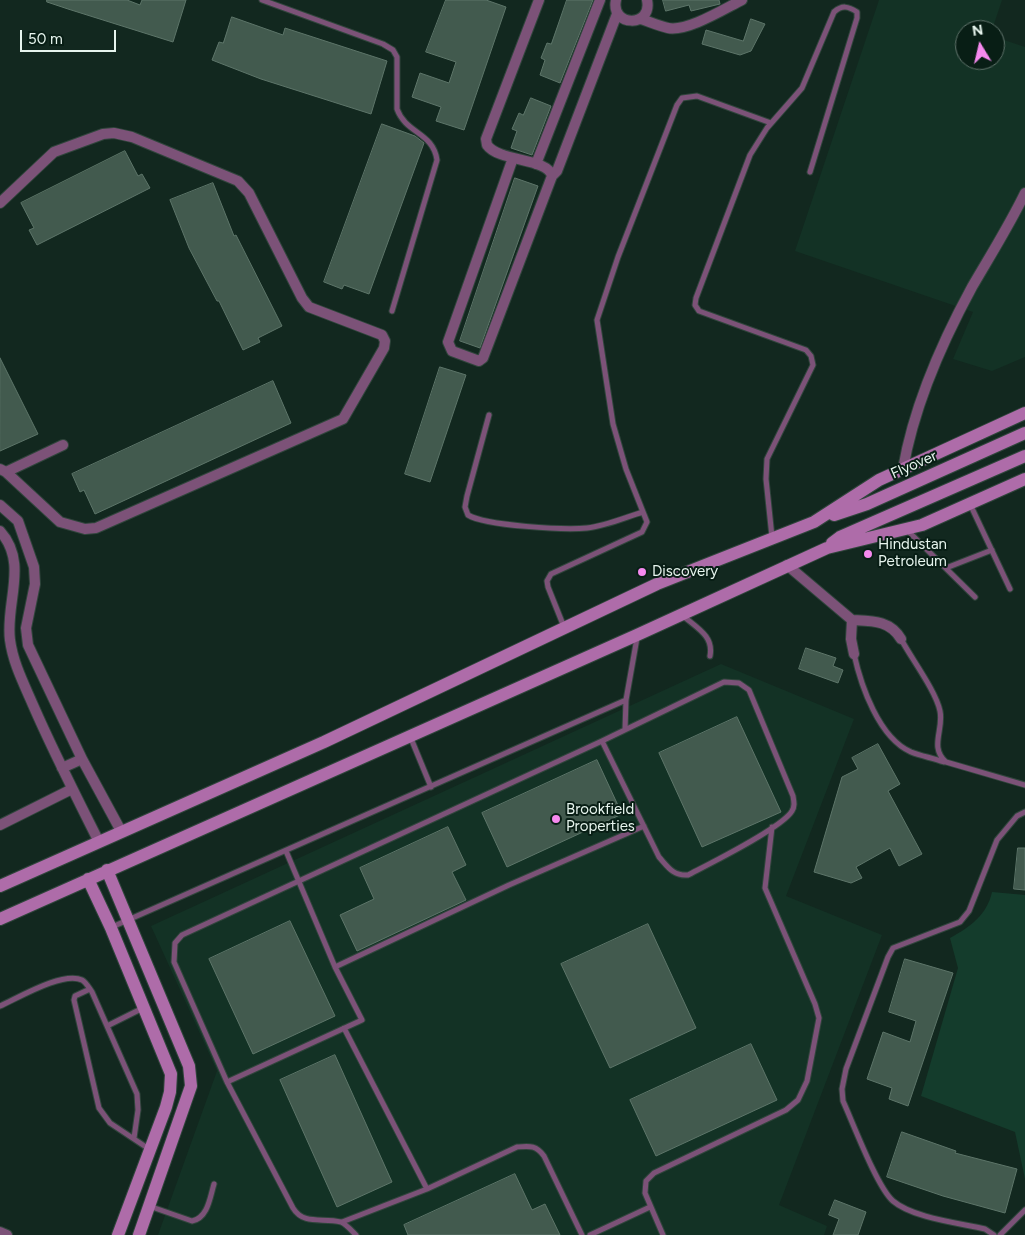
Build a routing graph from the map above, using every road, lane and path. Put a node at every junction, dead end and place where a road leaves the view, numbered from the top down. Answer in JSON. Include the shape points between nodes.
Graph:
{"nodes":[{"id":1,"x":262,"y":0,"type":"edge"},
{"id":2,"x":539,"y":0,"type":"edge"},
{"id":3,"x":600,"y":0,"type":"edge"},
{"id":4,"x":616,"y":0,"type":"edge"},
{"id":5,"x":647,"y":0,"type":"edge"},
{"id":6,"x":742,"y":0,"type":"edge"},
{"id":7,"x":617,"y":14,"type":"junction"},
{"id":8,"x":641,"y":19,"type":"junction"},
{"id":9,"x":772,"y":123,"type":"junction"},
{"id":10,"x":513,"y":158,"type":"junction"},
{"id":11,"x":536,"y":164,"type":"junction"},
{"id":12,"x":810,"y":172,"type":"dead end"},
{"id":13,"x":552,"y":176,"type":"junction"},
{"id":14,"x":1025,"y":193,"type":"edge"},
{"id":15,"x":0,"y":202,"type":"edge"},
{"id":16,"x":392,"y":311,"type":"dead end"},
{"id":17,"x":1025,"y":413,"type":"edge"},
{"id":18,"x":489,"y":415,"type":"dead end"},
{"id":19,"x":1025,"y":433,"type":"edge"},
{"id":20,"x":63,"y":445,"type":"dead end"},
{"id":21,"x":1025,"y":456,"type":"edge"},
{"id":22,"x":903,"y":469,"type":"junction"},
{"id":23,"x":3,"y":471,"type":"edge"},
{"id":24,"x":1025,"y":479,"type":"edge"},
{"id":25,"x":970,"y":504,"type":"junction"},
{"id":26,"x":0,"y":505,"type":"edge"},
{"id":27,"x":644,"y":512,"type":"junction"},
{"id":28,"x":814,"y":522,"type":"junction"},
{"id":29,"x":906,"y":529,"type":"junction"},
{"id":30,"x":0,"y":531,"type":"edge"},
{"id":31,"x":24,"y":536,"type":"junction"},
{"id":32,"x":772,"y":538,"type":"junction"},
{"id":33,"x":4,"y":544,"type":"edge"},
{"id":34,"x":826,"y":548,"type":"junction"},
{"id":35,"x":992,"y":550,"type":"junction"},
{"id":36,"x":787,"y":565,"type":"junction"},
{"id":37,"x":946,"y":568,"type":"junction"},
{"id":38,"x":1010,"y":589,"type":"dead end"},
{"id":39,"x":975,"y":597,"type":"dead end"},
{"id":40,"x":681,"y":614,"type":"junction"},
{"id":41,"x":852,"y":620,"type":"junction"},
{"id":42,"x":564,"y":628,"type":"junction"},
{"id":43,"x":637,"y":635,"type":"junction"},
{"id":44,"x":901,"y":639,"type":"joint"},
{"id":45,"x":854,"y":654,"type":"joint"},
{"id":46,"x":710,"y":656,"type":"dead end"},
{"id":47,"x":626,"y":700,"type":"junction"},
{"id":48,"x":625,"y":730,"type":"junction"},
{"id":49,"x":410,"y":735,"type":"junction"},
{"id":50,"x":602,"y":742,"type":"junction"},
{"id":51,"x":82,"y":759,"type":"junction"},
{"id":52,"x":946,"y":762,"type":"junction"},
{"id":53,"x":62,"y":768,"type":"junction"},
{"id":54,"x":1025,"y":785,"type":"edge"},
{"id":55,"x":431,"y":786,"type":"junction"},
{"id":56,"x":72,"y":788,"type":"junction"},
{"id":57,"x":1025,"y":812,"type":"edge"},
{"id":58,"x":0,"y":824,"type":"edge"},
{"id":59,"x":644,"y":826,"type":"junction"},
{"id":60,"x":772,"y":827,"type":"junction"},
{"id":61,"x":121,"y":831,"type":"junction"},
{"id":62,"x":99,"y":842,"type":"junction"},
{"id":63,"x":286,"y":851,"type":"junction"},
{"id":64,"x":107,"y":870,"type":"junction"},
{"id":65,"x":88,"y":879,"type":"junction"},
{"id":66,"x":298,"y":880,"type":"junction"},
{"id":67,"x":0,"y":886,"type":"edge"},
{"id":68,"x":0,"y":919,"type":"edge"},
{"id":69,"x":128,"y":921,"type":"junction"},
{"id":70,"x":111,"y":928,"type":"junction"},
{"id":71,"x":335,"y":967,"type":"junction"},
{"id":72,"x":90,"y":989,"type":"junction"},
{"id":73,"x":0,"y":1006,"type":"edge"},
{"id":74,"x":143,"y":1007,"type":"junction"},
{"id":75,"x":107,"y":1026,"type":"junction"},
{"id":76,"x":344,"y":1028,"type":"junction"},
{"id":77,"x":189,"y":1066,"type":"junction"},
{"id":78,"x":171,"y":1074,"type":"junction"},
{"id":79,"x":227,"y":1082,"type":"junction"},
{"id":80,"x":134,"y":1138,"type":"junction"},
{"id":81,"x":150,"y":1149,"type":"junction"},
{"id":82,"x":140,"y":1176,"type":"junction"},
{"id":83,"x":158,"y":1180,"type":"junction"},
{"id":84,"x":214,"y":1184,"type":"dead end"},
{"id":85,"x":427,"y":1189,"type":"junction"},
{"id":86,"x":148,"y":1206,"type":"junction"},
{"id":87,"x":650,"y":1207,"type":"junction"},
{"id":88,"x":1025,"y":1210,"type":"edge"},
{"id":89,"x":342,"y":1222,"type":"junction"},
{"id":90,"x":0,"y":1232,"type":"edge"},
{"id":91,"x":8,"y":1235,"type":"edge"},
{"id":92,"x":118,"y":1235,"type":"edge"},
{"id":93,"x":139,"y":1235,"type":"edge"},
{"id":94,"x":356,"y":1235,"type":"edge"},
{"id":95,"x":582,"y":1235,"type":"edge"},
{"id":96,"x":590,"y":1235,"type":"edge"},
{"id":97,"x":663,"y":1235,"type":"edge"},
{"id":98,"x":994,"y":1235,"type":"edge"},
{"id":99,"x":1000,"y":1235,"type":"edge"}],
"edges":[{"from":1,"to":16,"type":"lane","via":[[394,50],[397,57],[397,109],[400,116],[434,145],[437,160]]},
{"from":2,"to":10,"type":"street","via":[[486,139],[490,149]]},
{"from":3,"to":11,"type":"street"},
{"from":4,"to":7,"type":"street"},
{"from":5,"to":8,"type":"street","via":[[648,10]]},
{"from":6,"to":8,"type":"street","via":[[678,28]]},
{"from":7,"to":8,"type":"street","via":[[631,22]]},
{"from":7,"to":13,"type":"street","via":[[557,171]]},
{"from":9,"to":12,"type":"lane","via":[[802,88],[834,12],[839,7],[849,7],[857,12]]},
{"from":9,"to":27,"type":"lane","via":[[697,96],[682,98],[649,175],[597,320],[613,424],[626,469]]},
{"from":9,"to":32,"type":"lane","via":[[750,155],[695,305],[699,311],[806,350],[811,356],[813,365],[767,460]]},
{"from":10,"to":11,"type":"street"},
{"from":10,"to":13,"type":"street","via":[[448,342],[452,351],[479,361],[483,358]]},
{"from":11,"to":13,"type":"street","via":[[547,168]]},
{"from":14,"to":22,"type":"street","via":[[971,289],[928,377],[908,440]]},
{"from":15,"to":23,"type":"street","via":[[54,152],[104,134],[132,137],[238,180],[249,193],[309,307],[382,335],[385,341],[343,418],[96,528],[60,522]]},
{"from":17,"to":22,"type":"main road"},
{"from":18,"to":27,"type":"lane","via":[[467,496],[465,508],[468,515],[485,521],[582,528]]},
{"from":19,"to":28,"type":"main road","name":"Flyover","via":[[867,504]]},
{"from":20,"to":23,"type":"street"},
{"from":21,"to":34,"type":"main road","via":[[840,537]]},
{"from":22,"to":28,"type":"main road","via":[[879,480]]},
{"from":24,"to":25,"type":"main road"},
{"from":25,"to":29,"type":"main road"},
{"from":25,"to":35,"type":"lane"},
{"from":26,"to":31,"type":"street","via":[[13,514]]},
{"from":27,"to":42,"type":"lane","via":[[647,522],[642,532],[551,574],[548,587]]},
{"from":28,"to":32,"type":"main road"},
{"from":29,"to":34,"type":"main road"},
{"from":29,"to":37,"type":"lane"},
{"from":30,"to":33,"type":"street"},
{"from":31,"to":33,"type":"street"},
{"from":31,"to":51,"type":"street","via":[[34,567],[25,636]]},
{"from":32,"to":42,"type":"main road","via":[[657,584]]},
{"from":33,"to":53,"type":"street","via":[[15,556],[9,624],[12,651]]},
{"from":34,"to":36,"type":"main road"},
{"from":35,"to":37,"type":"lane"},
{"from":35,"to":38,"type":"lane"},
{"from":36,"to":40,"type":"main road"},
{"from":36,"to":41,"type":"street"},
{"from":37,"to":39,"type":"lane"},
{"from":40,"to":43,"type":"main road"},
{"from":40,"to":46,"type":"lane","via":[[709,639],[712,646]]},
{"from":41,"to":44,"type":"street","via":[[875,621],[891,626]]},
{"from":41,"to":45,"type":"street","via":[[850,639]]},
{"from":42,"to":61,"type":"main road","via":[[324,742]]},
{"from":43,"to":47,"type":"lane"},
{"from":43,"to":49,"type":"main road"},
{"from":44,"to":52,"type":"lane","via":[[940,712],[938,749]]},
{"from":45,"to":52,"type":"lane","via":[[861,685],[890,738],[910,751]]},
{"from":47,"to":48,"type":"lane"},
{"from":47,"to":55,"type":"lane"},
{"from":48,"to":50,"type":"lane"},
{"from":48,"to":60,"type":"lane","via":[[724,682],[739,683],[749,690],[794,796],[792,811]]},
{"from":49,"to":55,"type":"lane"},
{"from":49,"to":64,"type":"main road"},
{"from":50,"to":59,"type":"lane"},
{"from":50,"to":66,"type":"lane"},
{"from":51,"to":53,"type":"street"},
{"from":51,"to":61,"type":"street"},
{"from":52,"to":54,"type":"lane"},
{"from":53,"to":56,"type":"street"},
{"from":55,"to":63,"type":"lane"},
{"from":56,"to":58,"type":"street"},
{"from":56,"to":62,"type":"street"},
{"from":57,"to":98,"type":"lane","via":[[1017,816],[997,840],[969,911],[960,922],[893,948],[853,1051],[842,1089],[843,1101],[878,1178],[893,1201],[912,1212],[985,1229]]},
{"from":59,"to":60,"type":"lane","via":[[659,857],[679,876],[688,875]]},
{"from":59,"to":71,"type":"lane"},
{"from":60,"to":87,"type":"lane","via":[[765,888],[819,1018],[807,1081],[798,1100],[786,1110],[654,1173],[646,1181],[645,1193]]},
{"from":61,"to":62,"type":"main road"},
{"from":62,"to":67,"type":"main road"},
{"from":63,"to":66,"type":"lane"},
{"from":63,"to":69,"type":"lane"},
{"from":64,"to":65,"type":"main road"},
{"from":64,"to":69,"type":"main road"},
{"from":65,"to":68,"type":"main road"},
{"from":65,"to":70,"type":"main road"},
{"from":66,"to":71,"type":"lane"},
{"from":66,"to":79,"type":"lane","via":[[182,935],[176,942],[174,962]]},
{"from":69,"to":70,"type":"lane"},
{"from":69,"to":77,"type":"main road"},
{"from":70,"to":74,"type":"main road"},
{"from":71,"to":76,"type":"lane","via":[[362,1020]]},
{"from":72,"to":73,"type":"lane","via":[[79,979],[61,979]]},
{"from":72,"to":75,"type":"lane"},
{"from":72,"to":80,"type":"lane","via":[[75,996],[74,1000],[99,1108],[110,1123]]},
{"from":74,"to":75,"type":"lane"},
{"from":74,"to":78,"type":"main road"},
{"from":75,"to":80,"type":"lane","via":[[137,1094]]},
{"from":76,"to":79,"type":"lane"},
{"from":76,"to":85,"type":"lane"},
{"from":77,"to":78,"type":"main road"},
{"from":77,"to":83,"type":"main road","via":[[191,1086]]},
{"from":78,"to":81,"type":"main road","via":[[170,1092]]},
{"from":79,"to":89,"type":"lane","via":[[296,1213],[307,1219]]},
{"from":80,"to":81,"type":"lane"},
{"from":81,"to":82,"type":"main road"},
{"from":82,"to":83,"type":"main road"},
{"from":82,"to":92,"type":"main road"},
{"from":83,"to":86,"type":"main road"},
{"from":84,"to":86,"type":"lane","via":[[204,1213],[197,1220]]},
{"from":85,"to":89,"type":"lane"},
{"from":85,"to":95,"type":"lane","via":[[517,1148],[538,1148]]},
{"from":86,"to":93,"type":"main road"},
{"from":87,"to":96,"type":"lane"},
{"from":87,"to":97,"type":"lane"},
{"from":88,"to":99,"type":"lane"},
{"from":89,"to":94,"type":"lane"},
{"from":90,"to":91,"type":"street"}]}
